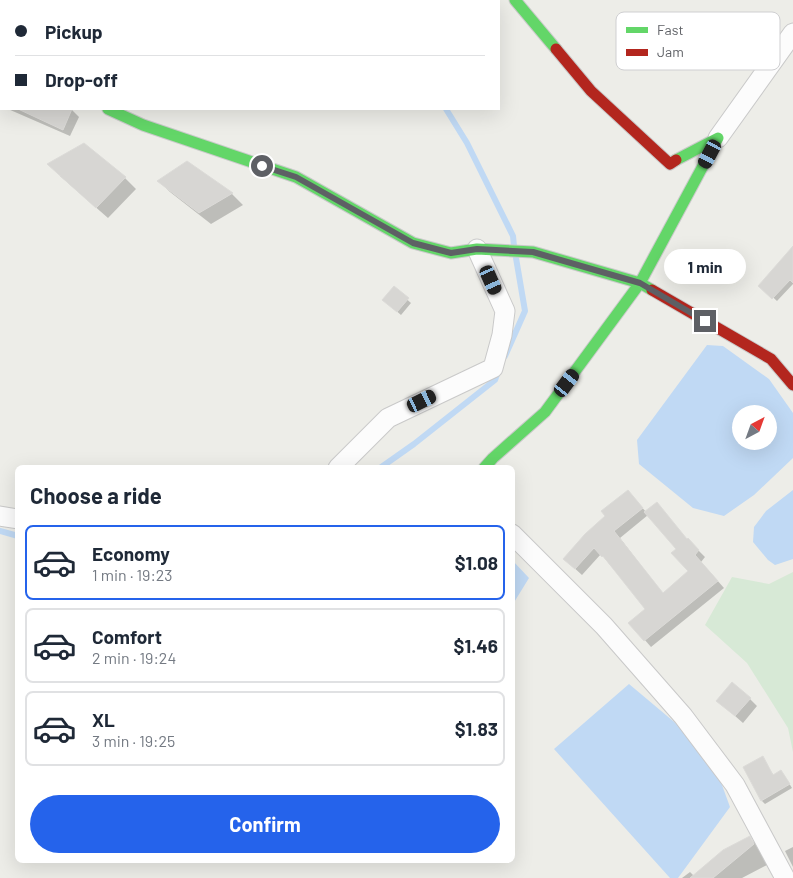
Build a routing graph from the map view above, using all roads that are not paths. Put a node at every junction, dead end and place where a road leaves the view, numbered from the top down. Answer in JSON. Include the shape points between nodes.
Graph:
{"nodes":[{"id":1,"x":515,"y":0,"type":"edge"},
{"id":2,"x":793,"y":33,"type":"edge"},
{"id":3,"x":780,"y":51,"type":"edge"},
{"id":4,"x":767,"y":70,"type":"edge"},
{"id":5,"x":110,"y":110,"type":"edge"},
{"id":6,"x":718,"y":138,"type":"junction"},
{"id":7,"x":477,"y":249,"type":"junction"},
{"id":8,"x":640,"y":283,"type":"junction"},
{"id":9,"x":793,"y":385,"type":"edge"},
{"id":10,"x":341,"y":465,"type":"edge"},
{"id":11,"x":487,"y":465,"type":"edge"},
{"id":12,"x":0,"y":516,"type":"edge"},
{"id":13,"x":15,"y":518,"type":"edge"},
{"id":14,"x":515,"y":537,"type":"edge"},
{"id":15,"x":785,"y":878,"type":"edge"}],
"edges":[{"from":1,"to":6,"type":"street","via":[[591,91],[670,164]]},
{"from":2,"to":3,"type":"street"},
{"from":4,"to":6,"type":"street"},
{"from":5,"to":7,"type":"street","via":[[143,125],[296,177],[413,243],[451,253]]},
{"from":6,"to":8,"type":"street"},
{"from":7,"to":8,"type":"street","via":[[533,252]]},
{"from":7,"to":10,"type":"street","via":[[505,311],[492,368],[388,418]]},
{"from":8,"to":9,"type":"street","via":[[771,359]]},
{"from":8,"to":11,"type":"street","via":[[545,412]]},
{"from":12,"to":13,"type":"street"},
{"from":14,"to":15,"type":"street","via":[[604,626],[682,716],[735,785]]}]}
